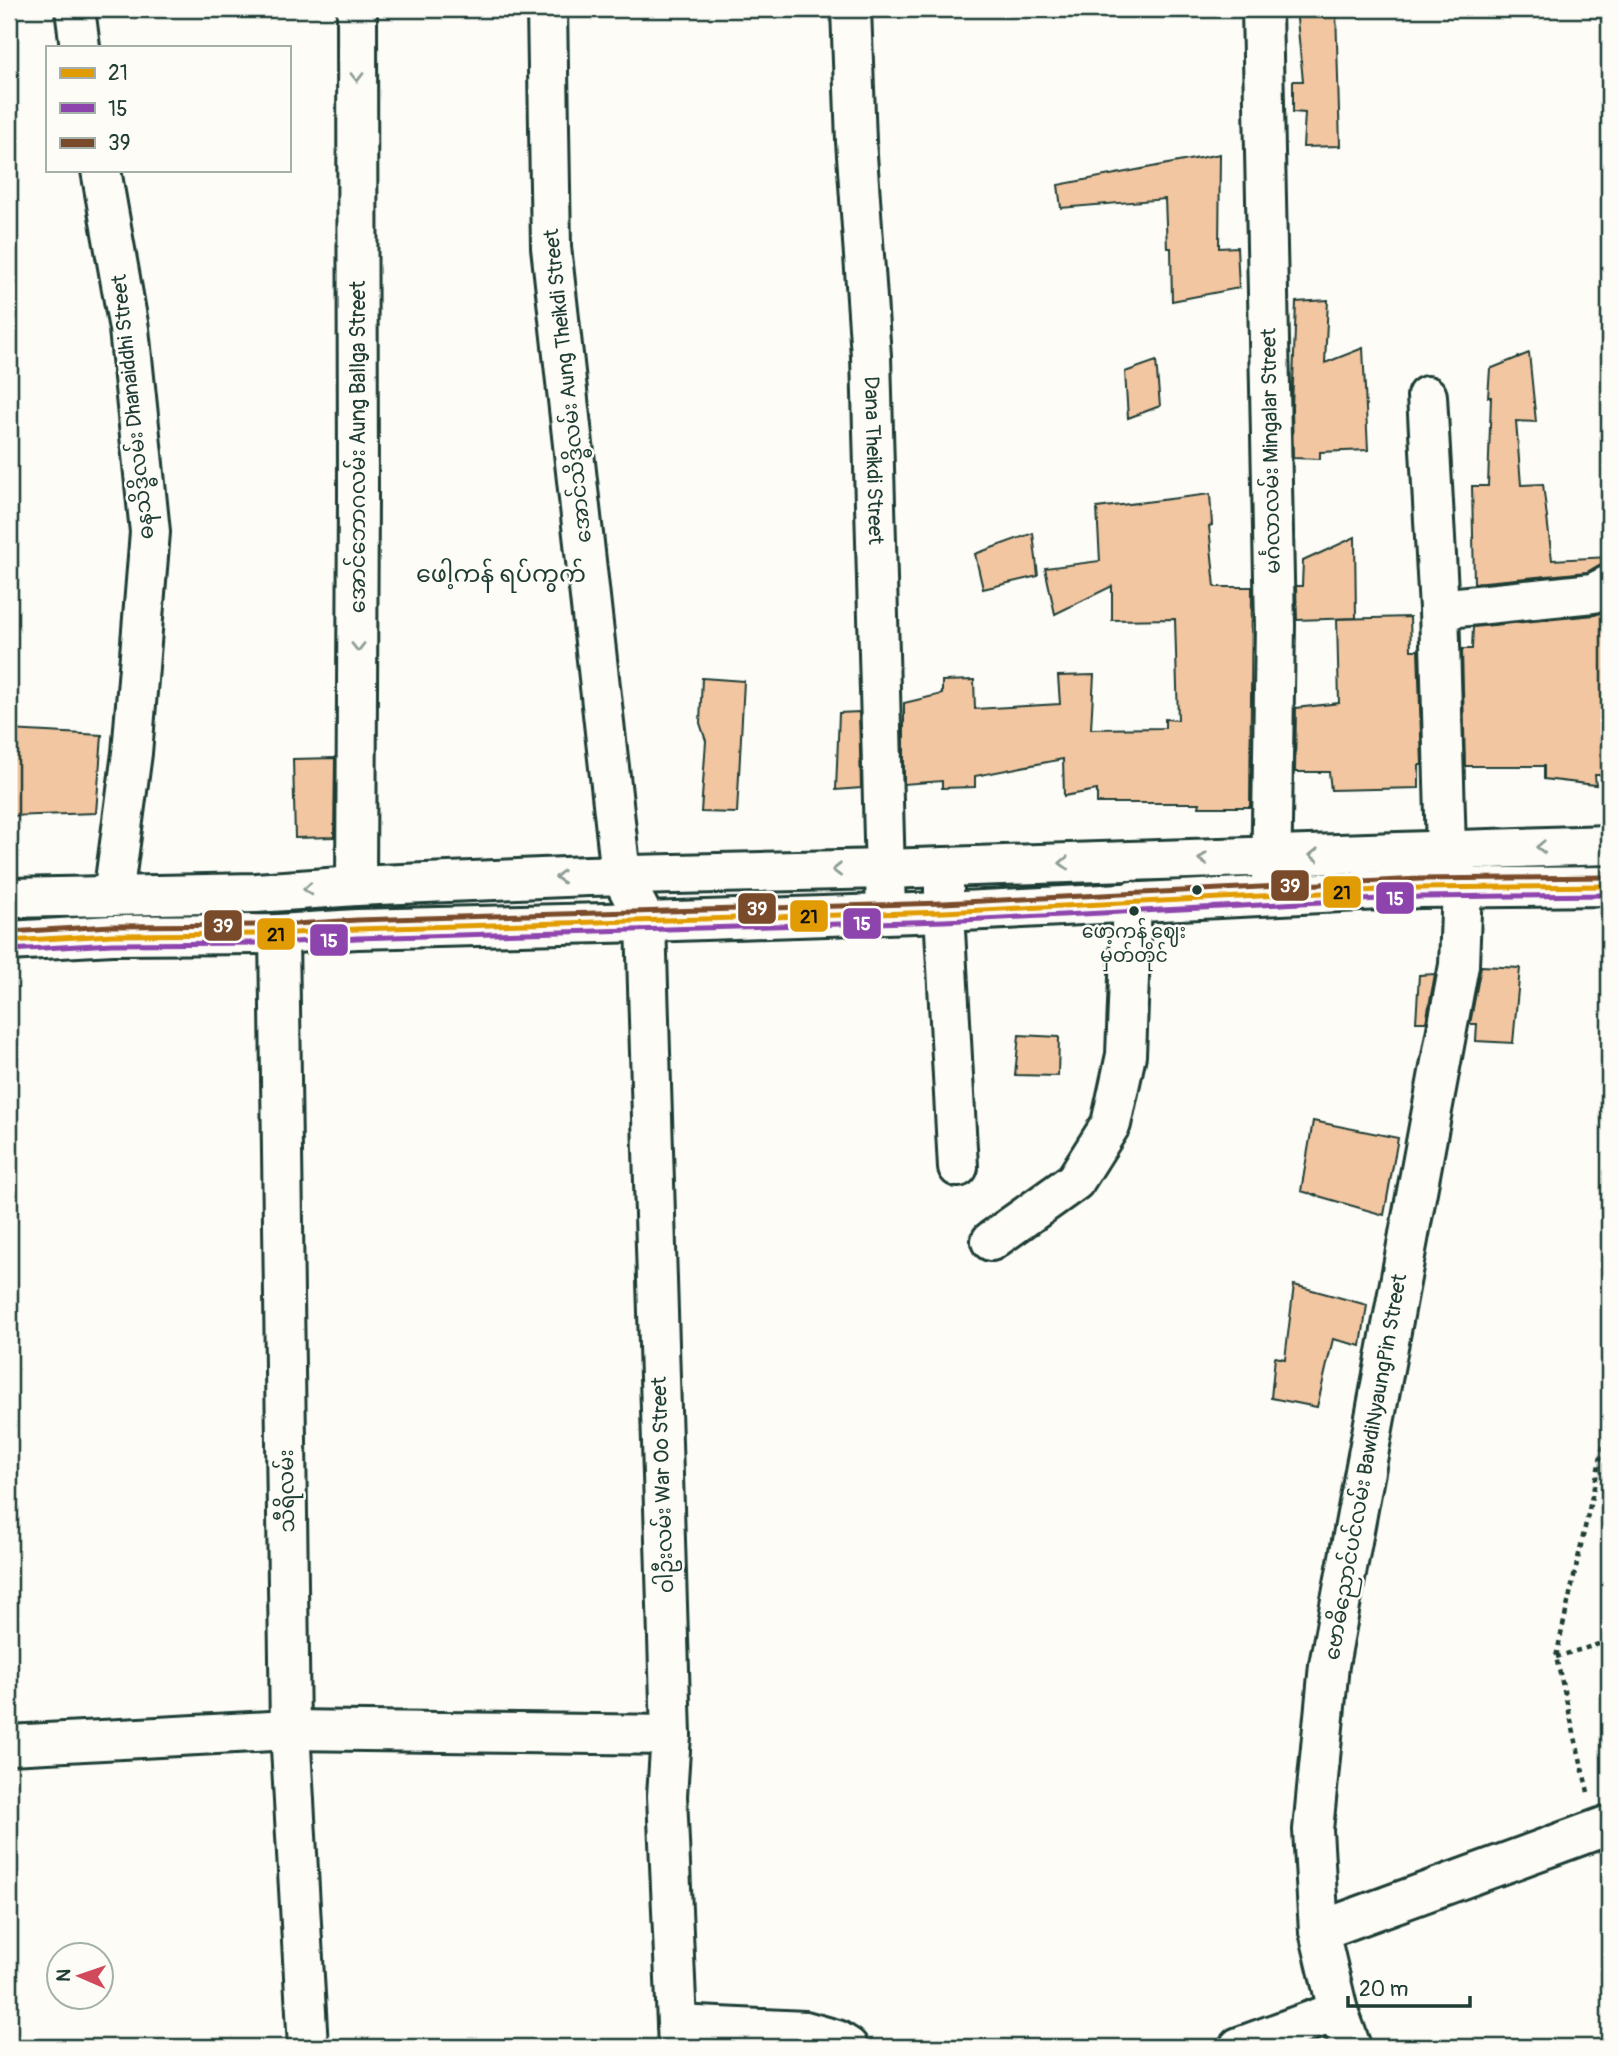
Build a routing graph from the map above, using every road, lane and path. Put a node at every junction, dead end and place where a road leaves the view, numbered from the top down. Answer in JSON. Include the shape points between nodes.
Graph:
{"nodes":[{"id":1,"x":75,"y":9,"type":"edge"},
{"id":2,"x":357,"y":9,"type":"edge"},
{"id":3,"x":547,"y":9,"type":"edge"},
{"id":4,"x":851,"y":9,"type":"edge"},
{"id":5,"x":1262,"y":9,"type":"edge"},
{"id":6,"x":80,"y":46,"type":"edge"},
{"id":7,"x":101,"y":172,"type":"edge"},
{"id":8,"x":1427,"y":396,"type":"dead end"},
{"id":9,"x":1609,"y":585,"type":"edge"},
{"id":10,"x":1439,"y":608,"type":"junction"},
{"id":11,"x":1609,"y":845,"type":"edge"},
{"id":12,"x":1446,"y":850,"type":"junction"},
{"id":13,"x":1132,"y":861,"type":"junction"},
{"id":14,"x":944,"y":867,"type":"junction"},
{"id":15,"x":885,"y":869,"type":"junction"},
{"id":16,"x":621,"y":875,"type":"junction"},
{"id":17,"x":1271,"y":875,"type":"junction"},
{"id":18,"x":356,"y":886,"type":"junction"},
{"id":19,"x":1462,"y":886,"type":"junction"},
{"id":20,"x":1609,"y":886,"type":"edge"},
{"id":21,"x":113,"y":896,"type":"junction"},
{"id":22,"x":9,"y":898,"type":"edge"},
{"id":23,"x":1132,"y":901,"type":"junction"},
{"id":24,"x":944,"y":912,"type":"junction"},
{"id":25,"x":886,"y":913,"type":"junction"},
{"id":26,"x":646,"y":922,"type":"junction"},
{"id":27,"x":279,"y":933,"type":"junction"},
{"id":28,"x":9,"y":941,"type":"edge"},
{"id":29,"x":958,"y":1167,"type":"dead end"},
{"id":30,"x":991,"y":1241,"type":"dead end"},
{"id":31,"x":1609,"y":1420,"type":"edge"},
{"id":32,"x":1609,"y":1641,"type":"edge"},
{"id":33,"x":1556,"y":1657,"type":"junction"},
{"id":34,"x":290,"y":1730,"type":"junction"},
{"id":35,"x":671,"y":1735,"type":"junction"},
{"id":36,"x":9,"y":1745,"type":"edge"},
{"id":37,"x":1603,"y":1828,"type":"edge"},
{"id":38,"x":1319,"y":1931,"type":"junction"},
{"id":39,"x":1338,"y":2011,"type":"junction"},
{"id":40,"x":678,"y":2036,"type":"edge"},
{"id":41,"x":308,"y":2047,"type":"edge"},
{"id":42,"x":848,"y":2047,"type":"edge"},
{"id":43,"x":1239,"y":2047,"type":"edge"},
{"id":44,"x":1350,"y":2047,"type":"edge"}],
"edges":[{"from":1,"to":6,"type":"street"},
{"from":2,"to":18,"type":"street","name":"အောင်ဘောဂလမ်း Aung Ballga Street","one_way":true},
{"from":3,"to":16,"type":"street","name":"အောင်သိဒ္ဓိလမ်း Aung Theikdi Street","via":[[551,247]]},
{"from":4,"to":15,"type":"street","name":"Dana Theikdi Street","via":[[871,356]]},
{"from":5,"to":17,"type":"street","name":"မင်္ဂလာလမ်း Mingalar Street","via":[[1275,625]]},
{"from":7,"to":21,"type":"street","name":"ဓနသိဒ္ဓိလမ်း Dhanaiddhi Street","via":[[129,329],[150,532],[132,754]]},
{"from":8,"to":10,"type":"street"},
{"from":9,"to":10,"type":"street","via":[[1593,593]]},
{"from":10,"to":12,"type":"street"},
{"from":11,"to":12,"type":"street","one_way":true},
{"from":12,"to":17,"type":"street","one_way":true},
{"from":12,"to":19,"type":"street"},
{"from":13,"to":14,"type":"street","one_way":true},
{"from":17,"to":13,"type":"street","one_way":true},
{"from":13,"to":23,"type":"street"},
{"from":14,"to":15,"type":"street"},
{"from":14,"to":24,"type":"street"},
{"from":15,"to":16,"type":"street","one_way":true},
{"from":15,"to":25,"type":"street","name":"Dana Theikdi Street"},
{"from":16,"to":18,"type":"street","one_way":true},
{"from":16,"to":26,"type":"street","name":"အောင်သိဒ္ဓိလမ်း Aung Theikdi Street"},
{"from":17,"to":19,"type":"street"},
{"from":17,"to":23,"type":"street"},
{"from":18,"to":21,"type":"street","one_way":true},
{"from":19,"to":20,"type":"street"},
{"from":19,"to":38,"type":"street","name":"ဗောဓိညောင်ပင်လမ်း BawdiNyaungPin Street","via":[[1459,965],[1329,1665],[1313,1830]]},
{"from":21,"to":22,"type":"street"},
{"from":23,"to":24,"type":"street"},
{"from":23,"to":30,"type":"street","via":[[1126,1055],[1111,1124],[1075,1181]]},
{"from":24,"to":25,"type":"street"},
{"from":24,"to":29,"type":"street"},
{"from":25,"to":26,"type":"street"},
{"from":26,"to":27,"type":"street"},
{"from":26,"to":35,"type":"street","name":"ဝါဦးလမ်း War Oo Street"},
{"from":27,"to":28,"type":"street"},
{"from":27,"to":34,"type":"street","name":"သီရိလမ်း"},
{"from":31,"to":33,"type":"path"},
{"from":32,"to":33,"type":"path"},
{"from":33,"to":37,"type":"path"},
{"from":34,"to":35,"type":"street"},
{"from":34,"to":36,"type":"street"},
{"from":34,"to":41,"type":"street","name":"သီရိလမ်း"},
{"from":35,"to":40,"type":"street","name":"ဝါဦးလမ်း War Oo Street","via":[[667,1796]]},
{"from":37,"to":38,"type":"street"},
{"from":38,"to":39,"type":"street","name":"ဗောဓိညောင်ပင်လမ်း BawdiNyaungPin Street"},
{"from":39,"to":43,"type":"street"},
{"from":39,"to":44,"type":"street","name":"ဗောဓိညောင်ပင်လမ်း BawdiNyaungPin Street"},
{"from":40,"to":42,"type":"street","via":[[805,2031]]}]}
